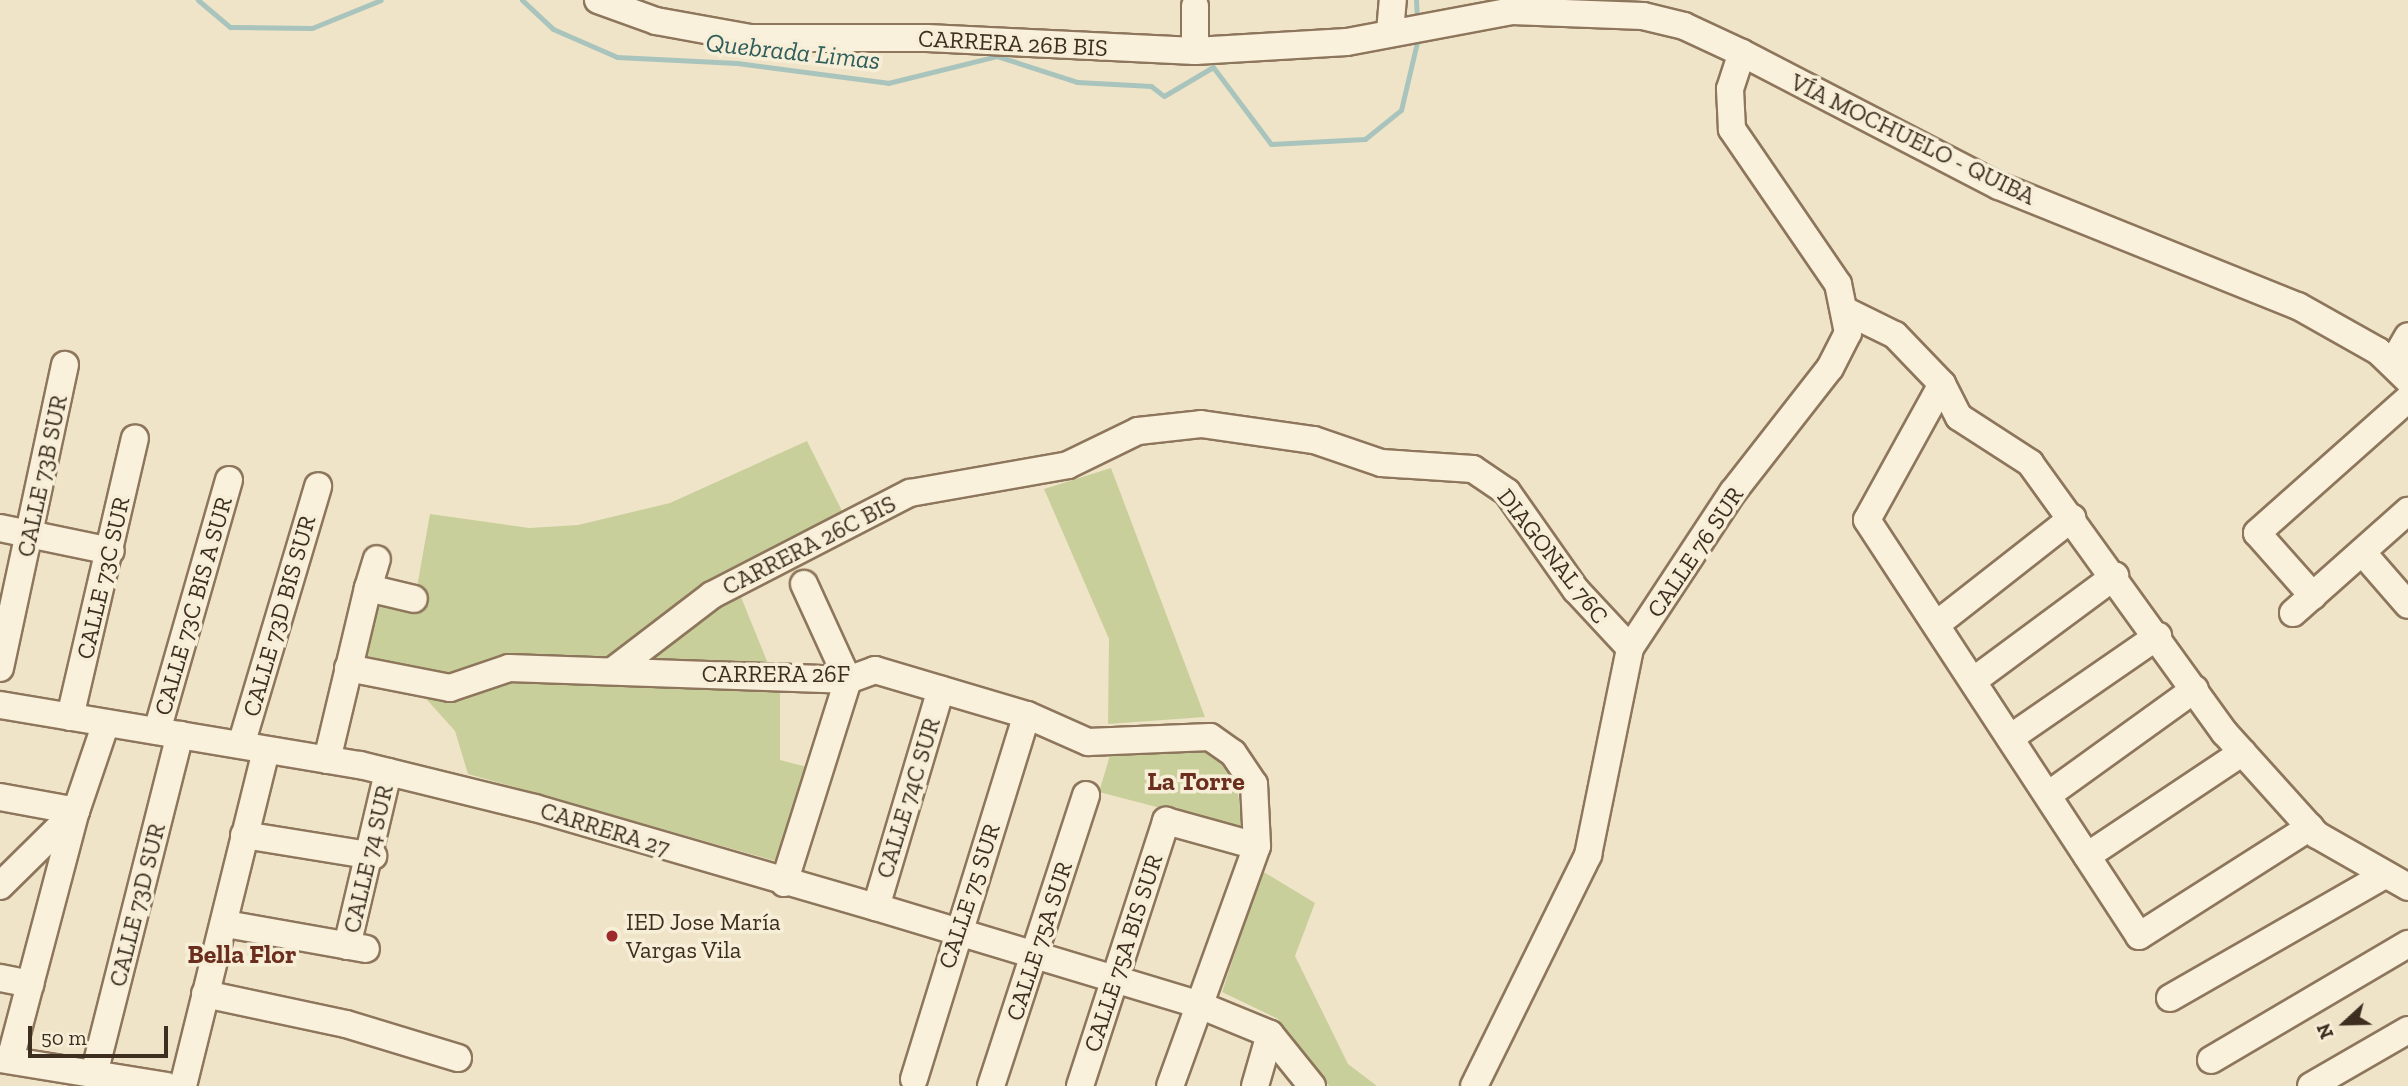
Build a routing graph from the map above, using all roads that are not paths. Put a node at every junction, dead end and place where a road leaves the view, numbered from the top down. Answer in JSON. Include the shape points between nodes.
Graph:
{"nodes":[{"id":1,"x":598,"y":0,"type":"edge"},
{"id":2,"x":1393,"y":0,"type":"edge"},
{"id":3,"x":1195,"y":6,"type":"dead end"},
{"id":4,"x":1408,"y":27,"type":"junction"},
{"id":5,"x":1195,"y":51,"type":"junction"},
{"id":6,"x":1742,"y":53,"type":"junction"},
{"id":7,"x":1848,"y":312,"type":"junction"},
{"id":8,"x":2408,"y":336,"type":"edge"},
{"id":9,"x":65,"y":365,"type":"dead end"},
{"id":10,"x":2400,"y":372,"type":"edge"},
{"id":11,"x":1942,"y":384,"type":"junction"},
{"id":12,"x":2408,"y":399,"type":"edge"},
{"id":13,"x":135,"y":438,"type":"dead end"},
{"id":14,"x":1473,"y":469,"type":"joint"},
{"id":15,"x":229,"y":480,"type":"dead end"},
{"id":16,"x":318,"y":486,"type":"dead end"},
{"id":17,"x":2408,"y":511,"type":"edge"},
{"id":18,"x":2072,"y":518,"type":"junction"},
{"id":19,"x":0,"y":528,"type":"edge"},
{"id":20,"x":29,"y":536,"type":"junction"},
{"id":21,"x":111,"y":551,"type":"junction"},
{"id":22,"x":2362,"y":552,"type":"junction"},
{"id":23,"x":377,"y":559,"type":"dead end"},
{"id":24,"x":2115,"y":576,"type":"junction"},
{"id":25,"x":804,"y":584,"type":"dead end"},
{"id":26,"x":368,"y":588,"type":"junction"},
{"id":27,"x":2313,"y":596,"type":"junction"},
{"id":28,"x":414,"y":599,"type":"dead end"},
{"id":29,"x":2408,"y":605,"type":"edge"},
{"id":30,"x":2293,"y":613,"type":"dead end"},
{"id":31,"x":1937,"y":624,"type":"junction"},
{"id":32,"x":2158,"y":636,"type":"junction"},
{"id":33,"x":1630,"y":648,"type":"junction"},
{"id":34,"x":0,"y":668,"type":"edge"},
{"id":35,"x":348,"y":668,"type":"junction"},
{"id":36,"x":614,"y":670,"type":"junction"},
{"id":37,"x":848,"y":680,"type":"junction"},
{"id":38,"x":1973,"y":681,"type":"junction"},
{"id":39,"x":941,"y":689,"type":"junction"},
{"id":40,"x":2194,"y":689,"type":"junction"},
{"id":41,"x":0,"y":705,"type":"edge"},
{"id":42,"x":1027,"y":715,"type":"junction"},
{"id":43,"x":70,"y":717,"type":"junction"},
{"id":44,"x":106,"y":723,"type":"junction"},
{"id":45,"x":169,"y":733,"type":"junction"},
{"id":46,"x":2010,"y":738,"type":"junction"},
{"id":47,"x":253,"y":747,"type":"junction"},
{"id":48,"x":2243,"y":752,"type":"junction"},
{"id":49,"x":327,"y":760,"type":"junction"},
{"id":50,"x":388,"y":772,"type":"junction"},
{"id":51,"x":1086,"y":795,"type":"dead end"},
{"id":52,"x":2048,"y":795,"type":"junction"},
{"id":53,"x":0,"y":797,"type":"edge"},
{"id":54,"x":76,"y":811,"type":"junction"},
{"id":55,"x":2310,"y":827,"type":"junction"},
{"id":56,"x":244,"y":835,"type":"junction"},
{"id":57,"x":1257,"y":846,"type":"junction"},
{"id":58,"x":373,"y":856,"type":"junction"},
{"id":59,"x":2087,"y":856,"type":"junction"},
{"id":60,"x":2383,"y":876,"type":"junction"},
{"id":61,"x":784,"y":883,"type":"junction"},
{"id":62,"x":0,"y":886,"type":"edge"},
{"id":63,"x":2408,"y":887,"type":"edge"},
{"id":64,"x":876,"y":907,"type":"junction"},
{"id":65,"x":226,"y":924,"type":"junction"},
{"id":66,"x":957,"y":931,"type":"junction"},
{"id":67,"x":2408,"y":944,"type":"edge"},
{"id":68,"x":1035,"y":955,"type":"junction"},
{"id":69,"x":0,"y":978,"type":"edge"},
{"id":70,"x":1113,"y":981,"type":"junction"},
{"id":71,"x":30,"y":984,"type":"junction"},
{"id":72,"x":205,"y":994,"type":"junction"},
{"id":73,"x":2170,"y":998,"type":"dead end"},
{"id":74,"x":1197,"y":1004,"type":"junction"},
{"id":75,"x":2408,"y":1030,"type":"edge"},
{"id":76,"x":1270,"y":1034,"type":"junction"},
{"id":77,"x":458,"y":1058,"type":"dead end"},
{"id":78,"x":5,"y":1059,"type":"edge"},
{"id":79,"x":2211,"y":1060,"type":"dead end"},
{"id":80,"x":94,"y":1074,"type":"junction"},
{"id":81,"x":914,"y":1079,"type":"dead end"},
{"id":82,"x":167,"y":1086,"type":"edge"},
{"id":83,"x":183,"y":1086,"type":"edge"},
{"id":84,"x":990,"y":1086,"type":"edge"},
{"id":85,"x":1080,"y":1086,"type":"edge"},
{"id":86,"x":1170,"y":1086,"type":"edge"},
{"id":87,"x":1255,"y":1086,"type":"edge"},
{"id":88,"x":1312,"y":1086,"type":"edge"},
{"id":89,"x":1474,"y":1086,"type":"edge"},
{"id":90,"x":2311,"y":1086,"type":"edge"}],
"edges":[{"from":1,"to":5,"type":"street","name":"CARRERA 26B BIS","via":[[656,21],[750,38],[927,38]]},
{"from":2,"to":4,"type":"street"},
{"from":3,"to":5,"type":"street"},
{"from":4,"to":5,"type":"street","name":"CARRERA 26B BIS","via":[[1347,42]]},
{"from":4,"to":6,"type":"street","name":"VÍA MOCHUELO - QUIBA","via":[[1512,11],[1643,16],[1684,26]]},
{"from":6,"to":7,"type":"street","via":[[1730,89],[1732,129],[1808,233]]},
{"from":6,"to":10,"type":"street","name":"VÍA MOCHUELO - QUIBA","via":[[1999,186],[2309,311]]},
{"from":7,"to":11,"type":"street","via":[[1895,335]]},
{"from":7,"to":33,"type":"street","name":"CALLE 76 SUR","via":[[1848,333],[1830,368],[1733,492]]},
{"from":8,"to":10,"type":"street"},
{"from":9,"to":20,"type":"street","name":"CALLE 73B SUR"},
{"from":11,"to":18,"type":"street","via":[[1959,417],[2030,463]]},
{"from":11,"to":31,"type":"street","via":[[1867,520]]},
{"from":12,"to":27,"type":"street","via":[[2258,533]]},
{"from":13,"to":21,"type":"street","name":"CALLE 73C SUR"},
{"from":14,"to":33,"type":"street","name":"DIAGONAL 76C","via":[[1507,492],[1576,590]]},
{"from":14,"to":36,"type":"street","name":"CARRERA 26C BIS","via":[[1381,463],[1260,429],[1201,424],[1138,431],[1068,465],[950,483],[861,514],[712,595]]},
{"from":15,"to":45,"type":"street","name":"CALLE 73C BIS A SUR"},
{"from":16,"to":47,"type":"street","name":"CALLE 73D BIS SUR"},
{"from":17,"to":22,"type":"street"},
{"from":18,"to":24,"type":"street"},
{"from":18,"to":31,"type":"street"},
{"from":19,"to":20,"type":"street"},
{"from":20,"to":21,"type":"street"},
{"from":20,"to":34,"type":"street","name":"CALLE 73B SUR"},
{"from":21,"to":43,"type":"street","name":"CALLE 73C SUR"},
{"from":22,"to":27,"type":"street"},
{"from":22,"to":29,"type":"street"},
{"from":23,"to":26,"type":"street"},
{"from":24,"to":32,"type":"street"},
{"from":24,"to":38,"type":"street"},
{"from":25,"to":37,"type":"street"},
{"from":26,"to":28,"type":"street"},
{"from":26,"to":35,"type":"street"},
{"from":27,"to":30,"type":"street"},
{"from":31,"to":38,"type":"street"},
{"from":32,"to":40,"type":"street"},
{"from":32,"to":46,"type":"street"},
{"from":33,"to":89,"type":"street","name":"CALLE 76 SUR","via":[[1587,855]]},
{"from":35,"to":36,"type":"street","name":"CARRERA 26F","via":[[450,688],[509,668]]},
{"from":35,"to":49,"type":"street"},
{"from":36,"to":37,"type":"street","name":"CARRERA 26F"},
{"from":37,"to":39,"type":"street","name":"CARRERA 26F","via":[[875,670]]},
{"from":37,"to":61,"type":"street"},
{"from":38,"to":46,"type":"street"},
{"from":39,"to":42,"type":"street","name":"CARRERA 26F"},
{"from":39,"to":64,"type":"street","name":"CALLE 74C SUR"},
{"from":40,"to":48,"type":"street"},
{"from":40,"to":52,"type":"street"},
{"from":41,"to":43,"type":"street","name":"CARRERA 27"},
{"from":42,"to":57,"type":"street","name":"CARRERA 26F","via":[[1088,742],[1210,737],[1233,753],[1254,784]]},
{"from":42,"to":66,"type":"street","name":"CALLE 75 SUR"},
{"from":43,"to":44,"type":"street","name":"CARRERA 27"},
{"from":44,"to":45,"type":"street","name":"CARRERA 27"},
{"from":44,"to":54,"type":"street"},
{"from":45,"to":47,"type":"street","name":"CARRERA 27"},
{"from":45,"to":80,"type":"street","name":"CALLE 73D SUR"},
{"from":46,"to":52,"type":"street"},
{"from":47,"to":49,"type":"street","name":"CARRERA 27"},
{"from":47,"to":56,"type":"street","name":"CALLE 73D BIS SUR"},
{"from":48,"to":55,"type":"street"},
{"from":48,"to":59,"type":"street"},
{"from":49,"to":50,"type":"street","name":"CARRERA 27"},
{"from":50,"to":58,"type":"street","name":"CALLE 74 SUR"},
{"from":50,"to":61,"type":"street","name":"CARRERA 27","via":[[535,808]]},
{"from":51,"to":68,"type":"street","name":"CALLE 75A SUR"},
{"from":52,"to":59,"type":"street"},
{"from":53,"to":54,"type":"street"},
{"from":54,"to":62,"type":"street"},
{"from":54,"to":71,"type":"street"},
{"from":55,"to":59,"type":"street","via":[[2139,936]]},
{"from":55,"to":60,"type":"street"},
{"from":56,"to":58,"type":"street"},
{"from":56,"to":65,"type":"street","name":"CALLE 73D BIS SUR"},
{"from":57,"to":70,"type":"street","name":"CALLE 75A BIS SUR","via":[[1166,821]]},
{"from":57,"to":74,"type":"street"},
{"from":58,"to":65,"type":"street","name":"CALLE 74 SUR","via":[[357,947]]},
{"from":60,"to":63,"type":"street"},
{"from":60,"to":73,"type":"street"},
{"from":61,"to":64,"type":"street","name":"CARRERA 27"},
{"from":64,"to":66,"type":"street","name":"CARRERA 27"},
{"from":65,"to":72,"type":"street","name":"CALLE 73D BIS SUR"},
{"from":66,"to":68,"type":"street","name":"CARRERA 27"},
{"from":66,"to":81,"type":"street","name":"CALLE 75 SUR"},
{"from":67,"to":79,"type":"street"},
{"from":68,"to":70,"type":"street","name":"CARRERA 27"},
{"from":68,"to":84,"type":"street","name":"CALLE 75A SUR"},
{"from":69,"to":71,"type":"street"},
{"from":70,"to":74,"type":"street","name":"CARRERA 27"},
{"from":70,"to":85,"type":"street","name":"CALLE 75A BIS SUR"},
{"from":71,"to":78,"type":"street"},
{"from":72,"to":77,"type":"street","via":[[346,1024]]},
{"from":72,"to":83,"type":"street","name":"CALLE 73D BIS SUR"},
{"from":74,"to":76,"type":"street","name":"CARRERA 27"},
{"from":74,"to":86,"type":"street"},
{"from":75,"to":90,"type":"street"},
{"from":76,"to":87,"type":"street"},
{"from":76,"to":88,"type":"street"},
{"from":78,"to":80,"type":"street"},
{"from":80,"to":82,"type":"street"}]}
